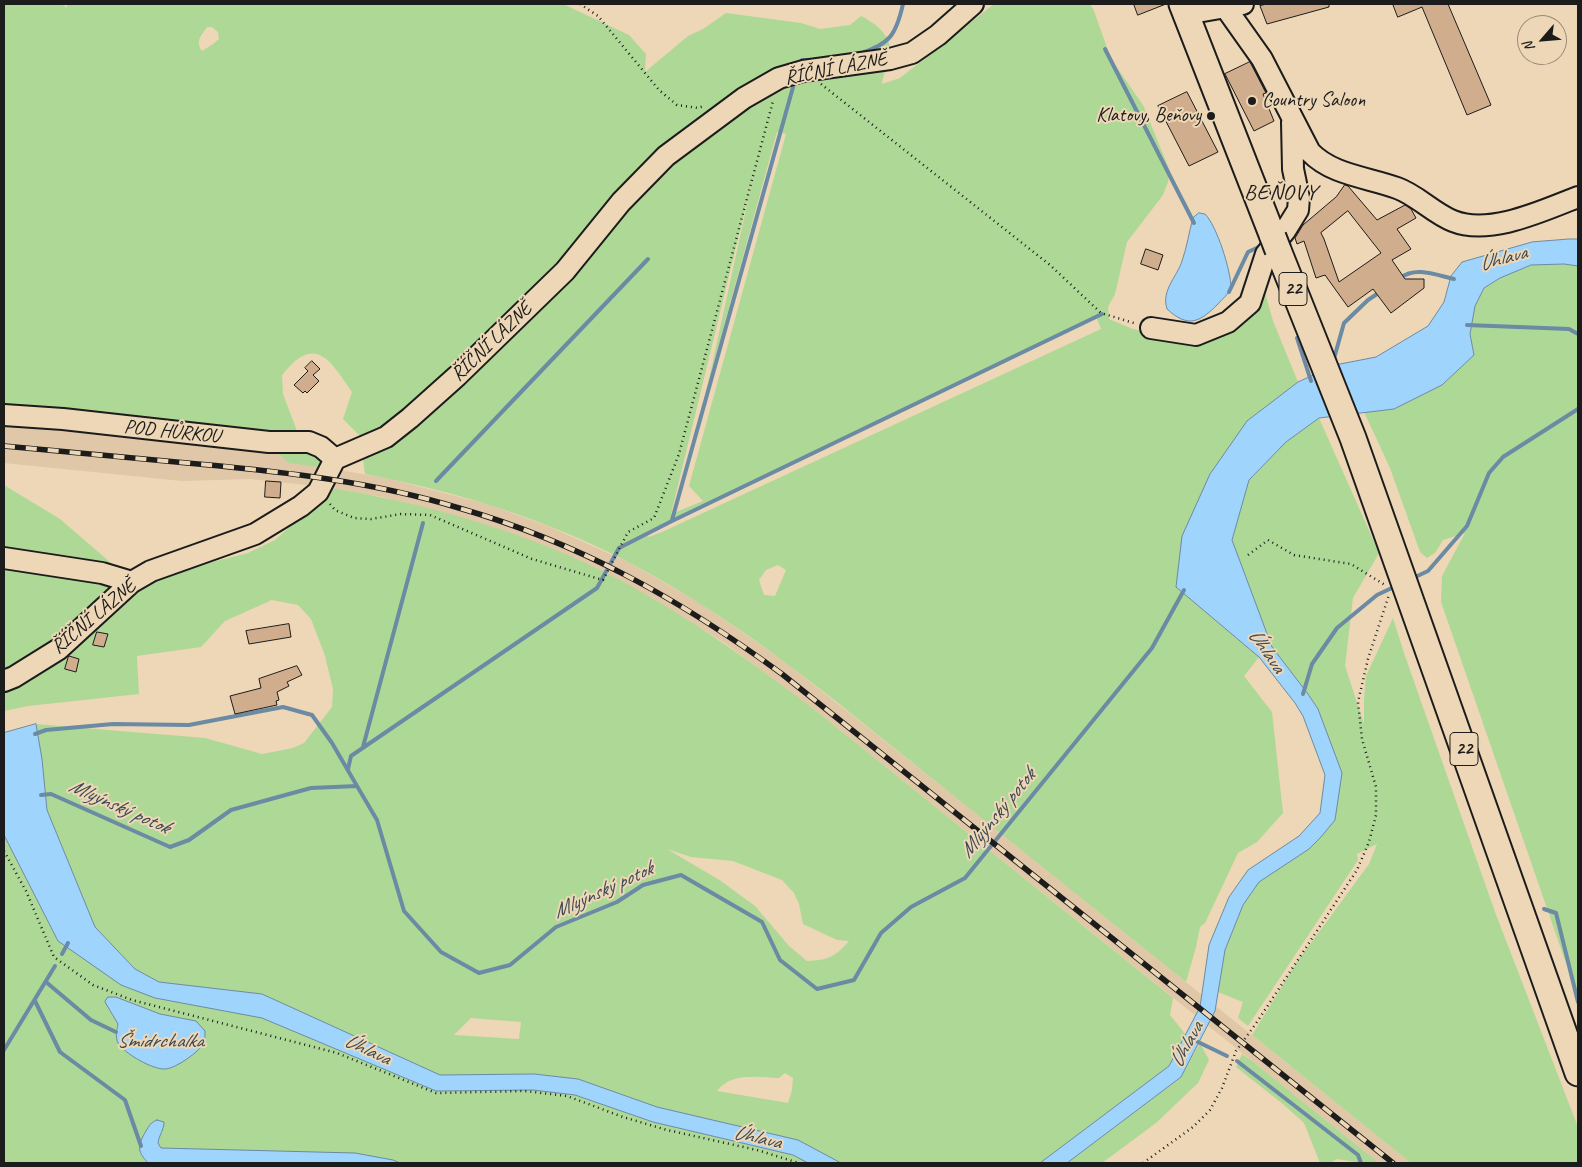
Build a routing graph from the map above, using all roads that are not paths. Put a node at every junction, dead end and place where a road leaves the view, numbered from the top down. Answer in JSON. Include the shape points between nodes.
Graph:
{"nodes":[{"id":1,"x":973,"y":4,"type":"edge"},
{"id":2,"x":1230,"y":5,"type":"edge"},
{"id":3,"x":1187,"y":16,"type":"edge"},
{"id":4,"x":1291,"y":118,"type":"junction"},
{"id":5,"x":1578,"y":196,"type":"edge"},
{"id":6,"x":1150,"y":328,"type":"road end"},
{"id":7,"x":4,"y":416,"type":"edge"},
{"id":8,"x":335,"y":458,"type":"junction"},
{"id":9,"x":4,"y":558,"type":"edge"},
{"id":10,"x":132,"y":582,"type":"junction"},
{"id":11,"x":4,"y":681,"type":"edge"},
{"id":12,"x":1578,"y":1073,"type":"edge"}],
"edges":[{"from":1,"to":8,"type":"street","name":"ŘÍČNÍ LÁZNĚ","via":[[912,53],[803,71],[779,78],[744,98],[666,156],[620,202],[565,271],[410,418],[386,437]]},
{"from":2,"to":3,"type":"street"},
{"from":2,"to":4,"type":"street","via":[[1262,59]]},
{"from":3,"to":12,"type":"main road","number":"22","via":[[1353,438],[1398,583],[1523,914]]},
{"from":4,"to":5,"type":"street","via":[[1310,152],[1320,162],[1399,189],[1453,221],[1497,224],[1525,218]]},
{"from":4,"to":6,"type":"street","via":[[1298,210],[1266,254],[1250,303],[1228,322],[1196,334]]},
{"from":7,"to":8,"type":"street","name":"POD HŮRKOU","via":[[63,419],[269,442],[309,442]]},
{"from":8,"to":10,"type":"street","name":"ŘÍČNÍ LÁZNĚ","via":[[318,492],[301,506],[255,534],[151,571]]},
{"from":9,"to":10,"type":"street","via":[[102,573]]},
{"from":10,"to":11,"type":"street","name":"ŘÍČNÍ LÁZNĚ","via":[[59,649]]}]}
